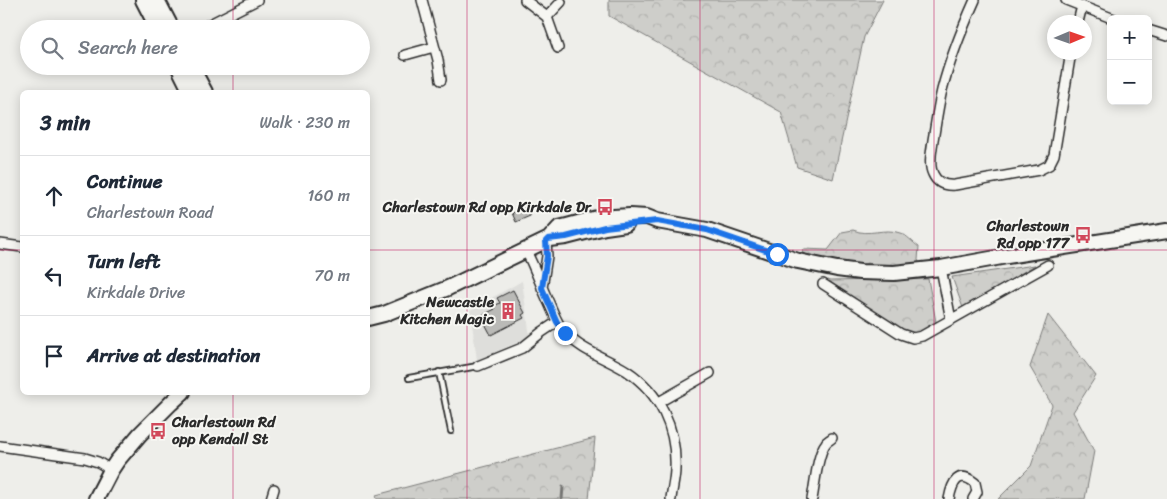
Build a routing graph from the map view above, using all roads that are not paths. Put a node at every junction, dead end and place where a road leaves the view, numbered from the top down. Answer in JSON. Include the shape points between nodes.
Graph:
{"nodes":[{"id":1,"x":144,"y":0,"type":"edge"},
{"id":2,"x":157,"y":0,"type":"edge"},
{"id":3,"x":257,"y":0,"type":"edge"},
{"id":4,"x":422,"y":0,"type":"edge"},
{"id":5,"x":525,"y":0,"type":"edge"},
{"id":6,"x":975,"y":0,"type":"edge"},
{"id":7,"x":1066,"y":0,"type":"edge"},
{"id":8,"x":560,"y":2,"type":"dead end"},
{"id":9,"x":1082,"y":6,"type":"junction"},
{"id":10,"x":1080,"y":15,"type":"edge"},
{"id":11,"x":1107,"y":16,"type":"edge"},
{"id":12,"x":548,"y":17,"type":"junction"},
{"id":13,"x":154,"y":20,"type":"edge"},
{"id":14,"x":167,"y":20,"type":"edge"},
{"id":15,"x":218,"y":20,"type":"edge"},
{"id":16,"x":1152,"y":31,"type":"edge"},
{"id":17,"x":1167,"y":36,"type":"edge"},
{"id":18,"x":434,"y":47,"type":"junction"},
{"id":19,"x":558,"y":48,"type":"dead end"},
{"id":20,"x":405,"y":55,"type":"dead end"},
{"id":21,"x":1070,"y":60,"type":"edge"},
{"id":22,"x":183,"y":75,"type":"edge"},
{"id":23,"x":196,"y":75,"type":"edge"},
{"id":24,"x":440,"y":80,"type":"dead end"},
{"id":25,"x":191,"y":90,"type":"edge"},
{"id":26,"x":204,"y":90,"type":"edge"},
{"id":27,"x":1167,"y":231,"type":"edge"},
{"id":28,"x":547,"y":240,"type":"junction"},
{"id":29,"x":0,"y":244,"type":"edge"},
{"id":30,"x":20,"y":247,"type":"edge"},
{"id":31,"x":526,"y":250,"type":"junction"},
{"id":32,"x":1048,"y":265,"type":"dead end"},
{"id":33,"x":941,"y":268,"type":"junction"},
{"id":34,"x":823,"y":284,"type":"dead end"},
{"id":35,"x":542,"y":288,"type":"junction"},
{"id":36,"x":370,"y":318,"type":"edge"},
{"id":37,"x":951,"y":320,"type":"junction"},
{"id":38,"x":557,"y":322,"type":"junction"},
{"id":39,"x":478,"y":366,"type":"joint"},
{"id":40,"x":439,"y":372,"type":"junction"},
{"id":41,"x":710,"y":372,"type":"dead end"},
{"id":42,"x":409,"y":378,"type":"dead end"},
{"id":43,"x":180,"y":395,"type":"edge"},
{"id":44,"x":659,"y":402,"type":"junction"},
{"id":45,"x":451,"y":431,"type":"dead end"},
{"id":46,"x":832,"y":438,"type":"dead end"},
{"id":47,"x":0,"y":446,"type":"edge"},
{"id":48,"x":111,"y":470,"type":"junction"},
{"id":49,"x":274,"y":489,"type":"dead end"},
{"id":50,"x":96,"y":499,"type":"edge"},
{"id":51,"x":271,"y":499,"type":"edge"},
{"id":52,"x":671,"y":499,"type":"edge"},
{"id":53,"x":812,"y":499,"type":"edge"},
{"id":54,"x":949,"y":499,"type":"edge"},
{"id":55,"x":973,"y":499,"type":"edge"}],
"edges":[{"from":1,"to":13,"type":"main road"},
{"from":2,"to":14,"type":"main road"},
{"from":3,"to":15,"type":"street"},
{"from":4,"to":18,"type":"street"},
{"from":5,"to":12,"type":"street"},
{"from":6,"to":21,"type":"street","via":[[949,65],[937,117],[931,167],[944,185],[1039,170],[1049,165],[1054,155]]},
{"from":7,"to":9,"type":"street"},
{"from":8,"to":12,"type":"street"},
{"from":9,"to":10,"type":"street"},
{"from":9,"to":11,"type":"street"},
{"from":12,"to":19,"type":"street"},
{"from":16,"to":17,"type":"street"},
{"from":18,"to":20,"type":"street"},
{"from":18,"to":24,"type":"street"},
{"from":22,"to":25,"type":"main road"},
{"from":23,"to":26,"type":"main road"},
{"from":27,"to":33,"type":"main road"},
{"from":28,"to":31,"type":"main road"},
{"from":28,"to":33,"type":"main road","via":[[559,228],[597,218],[630,216],[707,230],[798,261],[837,269],[894,273]]},
{"from":28,"to":35,"type":"street"},
{"from":29,"to":30,"type":"street"},
{"from":31,"to":35,"type":"street"},
{"from":31,"to":36,"type":"main road","via":[[448,288]]},
{"from":32,"to":37,"type":"street"},
{"from":33,"to":37,"type":"street"},
{"from":34,"to":37,"type":"street","via":[[901,334],[913,338]]},
{"from":35,"to":38,"type":"street"},
{"from":38,"to":39,"type":"street","via":[[522,348]]},
{"from":38,"to":44,"type":"street","via":[[576,342],[627,371]]},
{"from":39,"to":40,"type":"lane"},
{"from":40,"to":42,"type":"lane"},
{"from":40,"to":45,"type":"lane"},
{"from":41,"to":44,"type":"street"},
{"from":43,"to":48,"type":"main road","via":[[140,434]]},
{"from":44,"to":52,"type":"street","via":[[674,443]]},
{"from":46,"to":53,"type":"street","via":[[822,451]]},
{"from":47,"to":48,"type":"street","via":[[85,458]]},
{"from":48,"to":50,"type":"main road"},
{"from":49,"to":51,"type":"street"},
{"from":54,"to":55,"type":"street","via":[[954,482],[962,477],[975,483]]}]}
